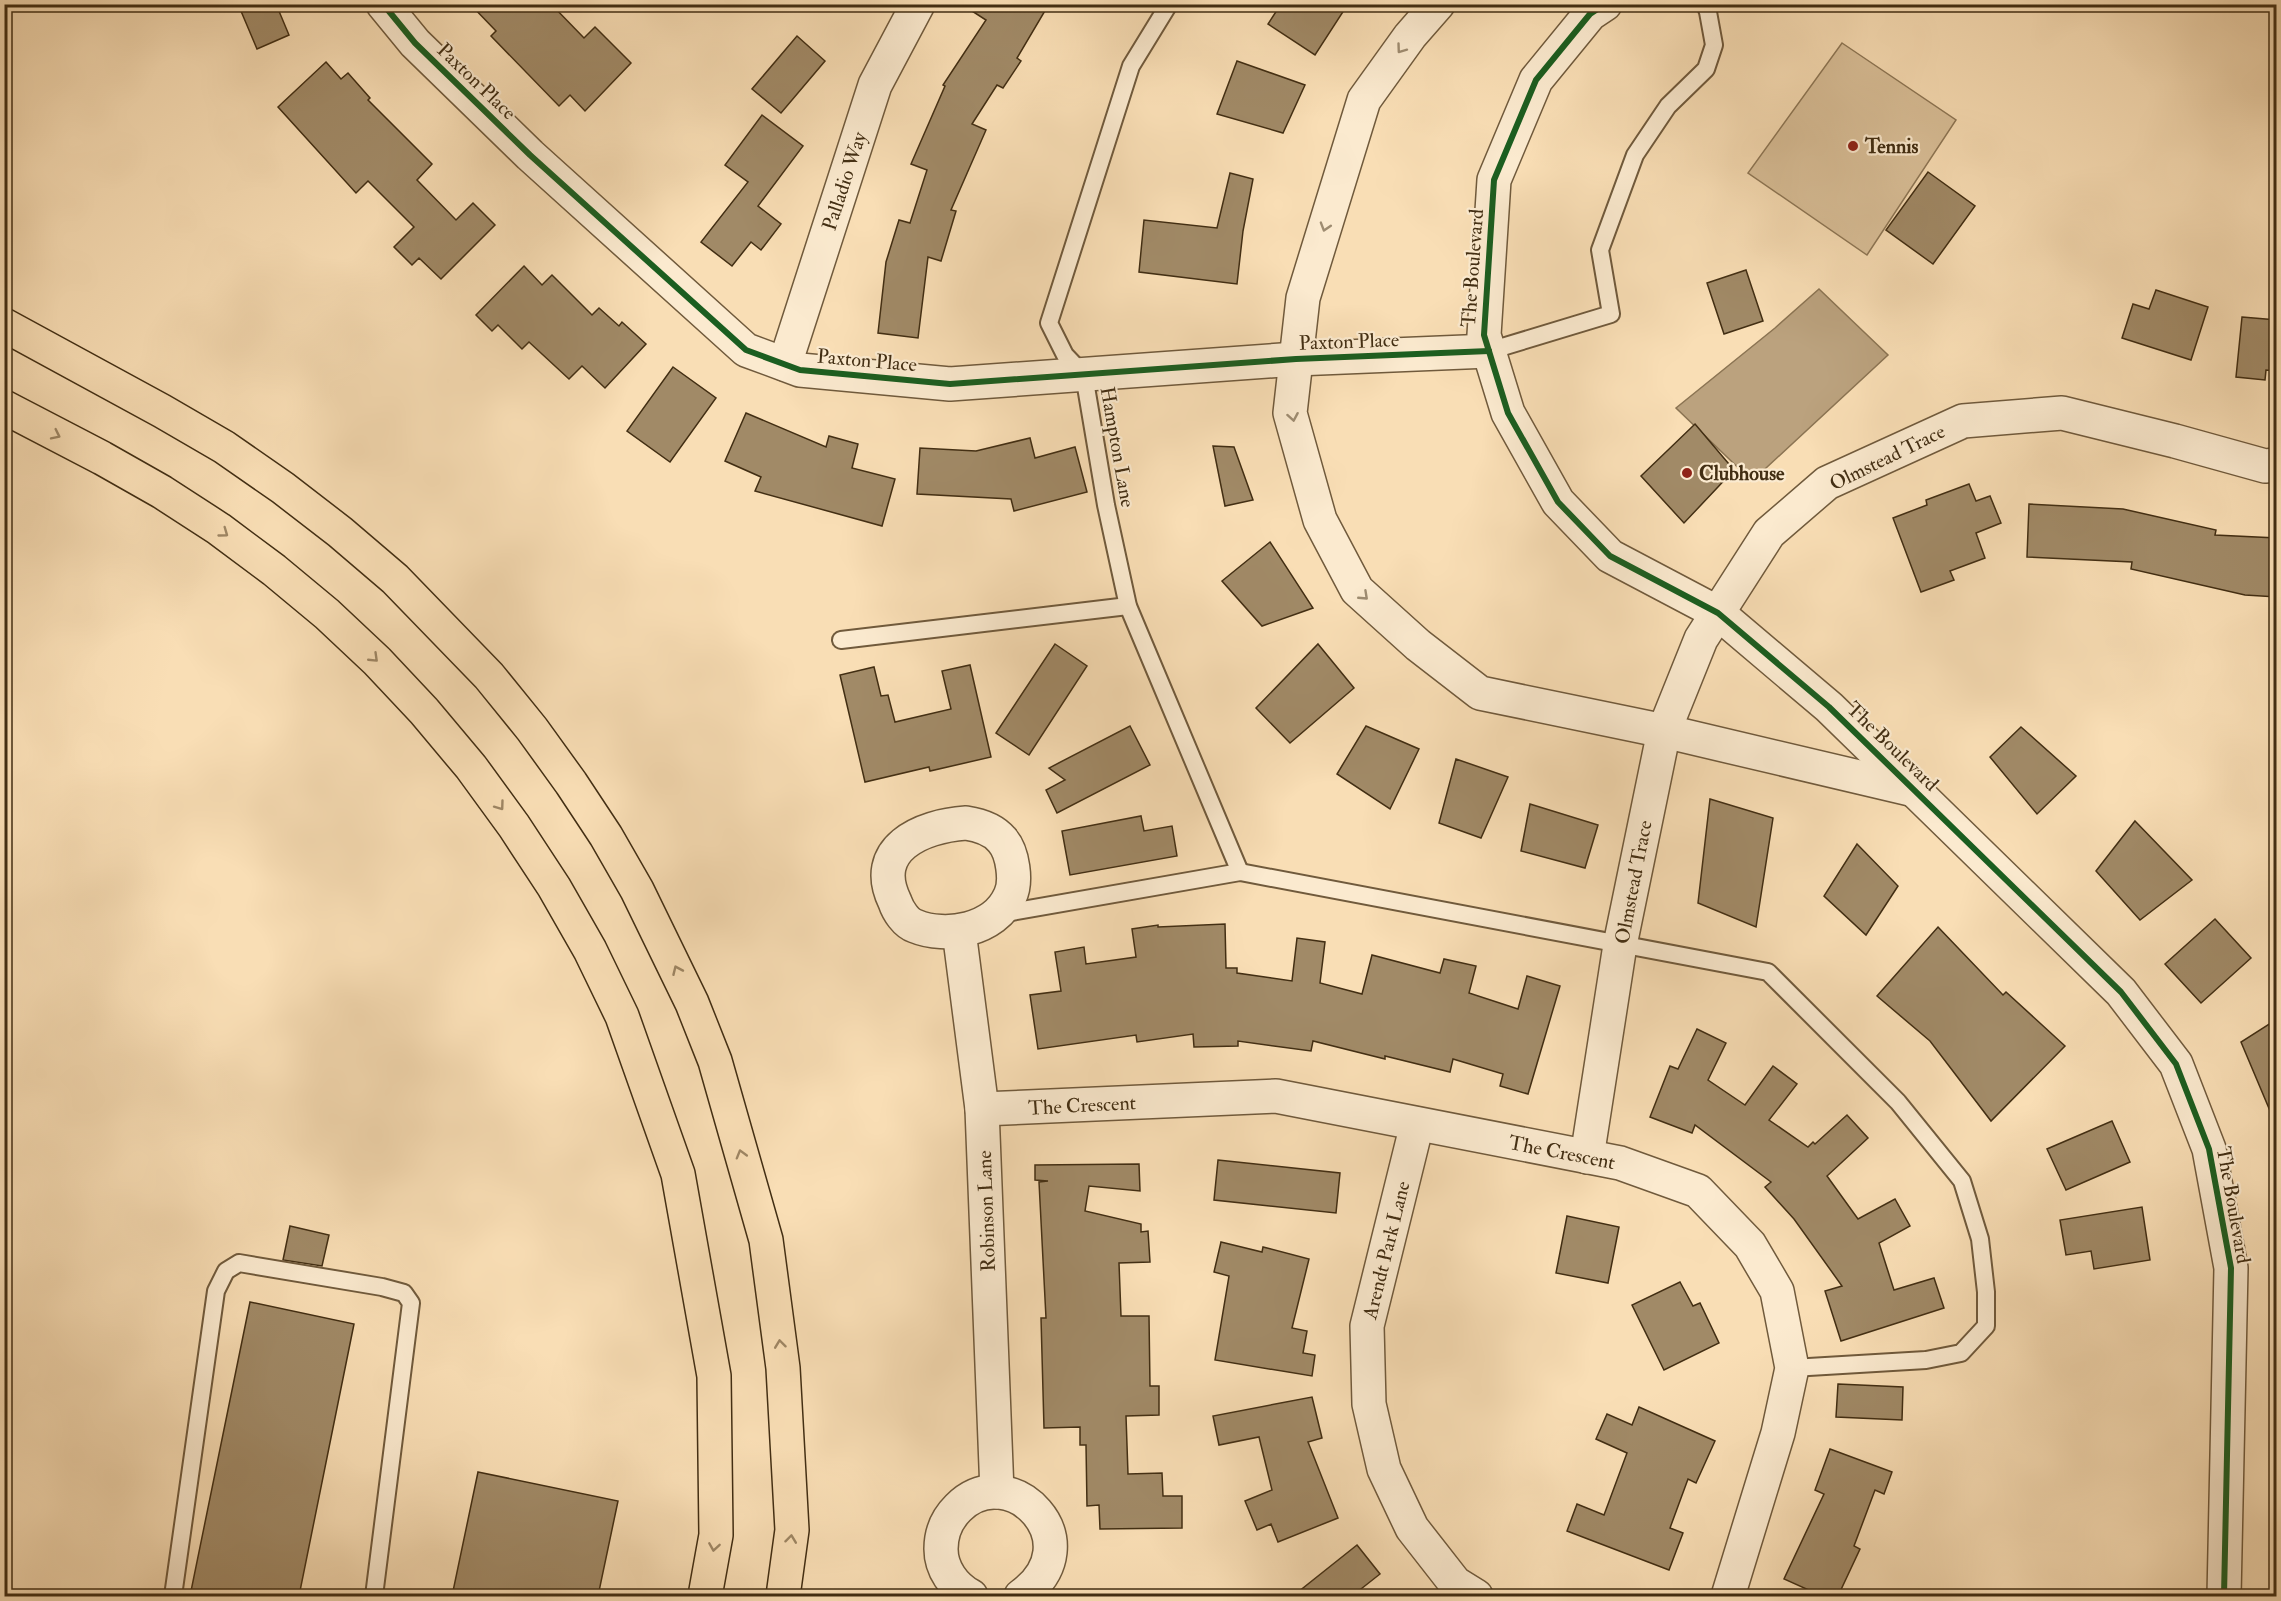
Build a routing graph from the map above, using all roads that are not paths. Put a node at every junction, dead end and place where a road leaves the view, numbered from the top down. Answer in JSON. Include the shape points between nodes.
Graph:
{"nodes":[{"id":1,"x":383,"y":4,"type":"edge"},
{"id":2,"x":918,"y":4,"type":"edge"},
{"id":3,"x":1169,"y":4,"type":"edge"},
{"id":4,"x":1438,"y":4,"type":"edge"},
{"id":5,"x":1605,"y":4,"type":"edge"},
{"id":6,"x":1705,"y":4,"type":"edge"},
{"id":7,"x":4,"y":325,"type":"edge"},
{"id":8,"x":1489,"y":351,"type":"junction"},
{"id":9,"x":1296,"y":359,"type":"junction"},
{"id":10,"x":785,"y":364,"type":"junction"},
{"id":11,"x":1084,"y":375,"type":"junction"},
{"id":12,"x":4,"y":407,"type":"edge"},
{"id":13,"x":2277,"y":465,"type":"edge"},
{"id":14,"x":1128,"y":606,"type":"junction"},
{"id":15,"x":1718,"y":613,"type":"junction"},
{"id":16,"x":841,"y":640,"type":"dead end"},
{"id":17,"x":1664,"y":731,"type":"junction"},
{"id":18,"x":1914,"y":790,"type":"junction"},
{"id":19,"x":1240,"y":872,"type":"junction"},
{"id":20,"x":996,"y":915,"type":"junction"},
{"id":21,"x":959,"y":931,"type":"junction"},
{"id":22,"x":1620,"y":945,"type":"junction"},
{"id":23,"x":982,"y":1109,"type":"junction"},
{"id":24,"x":1417,"y":1124,"type":"junction"},
{"id":25,"x":1587,"y":1157,"type":"junction"},
{"id":26,"x":1792,"y":1368,"type":"junction"},
{"id":27,"x":997,"y":1492,"type":"junction"},
{"id":28,"x":173,"y":1596,"type":"edge"},
{"id":29,"x":374,"y":1596,"type":"edge"},
{"id":30,"x":705,"y":1596,"type":"edge"},
{"id":31,"x":783,"y":1596,"type":"edge"},
{"id":32,"x":971,"y":1596,"type":"edge"},
{"id":33,"x":1021,"y":1596,"type":"edge"},
{"id":34,"x":1476,"y":1596,"type":"edge"},
{"id":35,"x":1728,"y":1596,"type":"edge"},
{"id":36,"x":2224,"y":1596,"type":"edge"}],
"edges":[{"from":1,"to":10,"type":"street","name":"Paxton Place","via":[[415,43],[530,155],[746,350]]},
{"from":2,"to":10,"type":"street","name":"Palladio Way","via":[[875,85]]},
{"from":3,"to":11,"type":"lane","name":"Hampton Lane","via":[[1131,66],[1049,323],[1065,355]]},
{"from":4,"to":9,"type":"street","name":"The Boulevard","one_way":true,"via":[[1364,100],[1303,298]]},
{"from":5,"to":8,"type":"street","name":"The Boulevard","via":[[1590,14],[1536,80],[1494,180],[1484,335]]},
{"from":6,"to":8,"type":"lane","via":[[1714,45],[1706,69],[1668,106],[1635,155],[1600,250],[1611,314]]},
{"from":31,"to":7,"type":"main road","one_way":true,"via":[[792,1530],[783,1368],[766,1240],[715,1061],[696,1013],[666,946],[606,836],[552,756],[489,676],[395,579],[340,532],[224,447]]},
{"from":8,"to":9,"type":"street","name":"Paxton Place"},
{"from":8,"to":15,"type":"street","name":"The Boulevard","via":[[1508,413],[1558,502],[1610,556]]},
{"from":9,"to":11,"type":"street","name":"Paxton Place"},
{"from":9,"to":17,"type":"street","name":"The Boulevard","one_way":true,"via":[[1290,412],[1320,520],[1357,590],[1418,645],[1480,693]]},
{"from":10,"to":11,"type":"street","name":"Paxton Place","via":[[800,370],[950,384]]},
{"from":11,"to":14,"type":"lane","name":"Hampton Lane"},
{"from":12,"to":30,"type":"main road","one_way":true,"via":[[171,498],[219,529],[327,614],[377,661],[464,759],[554,887],[622,1016],[678,1174],[714,1376],[716,1535]]},
{"from":13,"to":15,"type":"street","name":"Olmstead Trace","via":[[2265,466],[2062,413],[1963,421],[1827,483],[1769,533]]},
{"from":14,"to":16,"type":"lane"},
{"from":14,"to":19,"type":"lane","name":"Hampton Lane"},
{"from":15,"to":17,"type":"street","name":"Olmstead Trace","via":[[1701,639]]},
{"from":15,"to":18,"type":"street","name":"The Boulevard","via":[[1829,707]]},
{"from":17,"to":18,"type":"street","name":"The Boulevard"},
{"from":17,"to":22,"type":"street","name":"Olmstead Trace"},
{"from":18,"to":36,"type":"street","name":"The Boulevard","via":[[2121,992],[2176,1064],[2209,1149],[2231,1268]]},
{"from":19,"to":20,"type":"lane"},
{"from":19,"to":22,"type":"lane"},
{"from":20,"to":21,"type":"street","via":[[984,924]]},
{"from":20,"to":21,"type":"street","via":[[1011,896],[1013,875],[1003,840],[984,826],[966,823],[932,827],[897,851],[888,866],[890,893],[911,925],[930,931]]},
{"from":21,"to":23,"type":"street","name":"Robinson Lane"},
{"from":22,"to":25,"type":"street","name":"Olmstead Trace"},
{"from":22,"to":26,"type":"lane","via":[[1768,972],[1898,1102],[1962,1181],[1980,1239],[1986,1326],[1961,1353],[1926,1360]]},
{"from":23,"to":24,"type":"street","name":"The Crescent","via":[[1276,1096]]},
{"from":23,"to":27,"type":"street","name":"Robinson Lane"},
{"from":24,"to":25,"type":"street","name":"The Crescent"},
{"from":24,"to":34,"type":"street","name":"Arendt Park Lane","via":[[1367,1326],[1369,1404],[1384,1469],[1412,1528],[1455,1582]]},
{"from":25,"to":26,"type":"street","name":"The Crescent","via":[[1620,1163],[1698,1191],[1750,1245],[1777,1291]]},
{"from":26,"to":35,"type":"street","name":"The Crescent","via":[[1778,1433]]},
{"from":27,"to":32,"type":"street","via":[[963,1503],[950,1516],[943,1533],[945,1569],[954,1584]]},
{"from":27,"to":33,"type":"street","via":[[1031,1505],[1049,1536],[1051,1554],[1046,1571]]},
{"from":28,"to":29,"type":"lane","via":[[216,1291],[226,1271],[239,1263],[382,1287],[404,1293],[411,1303]]}]}
